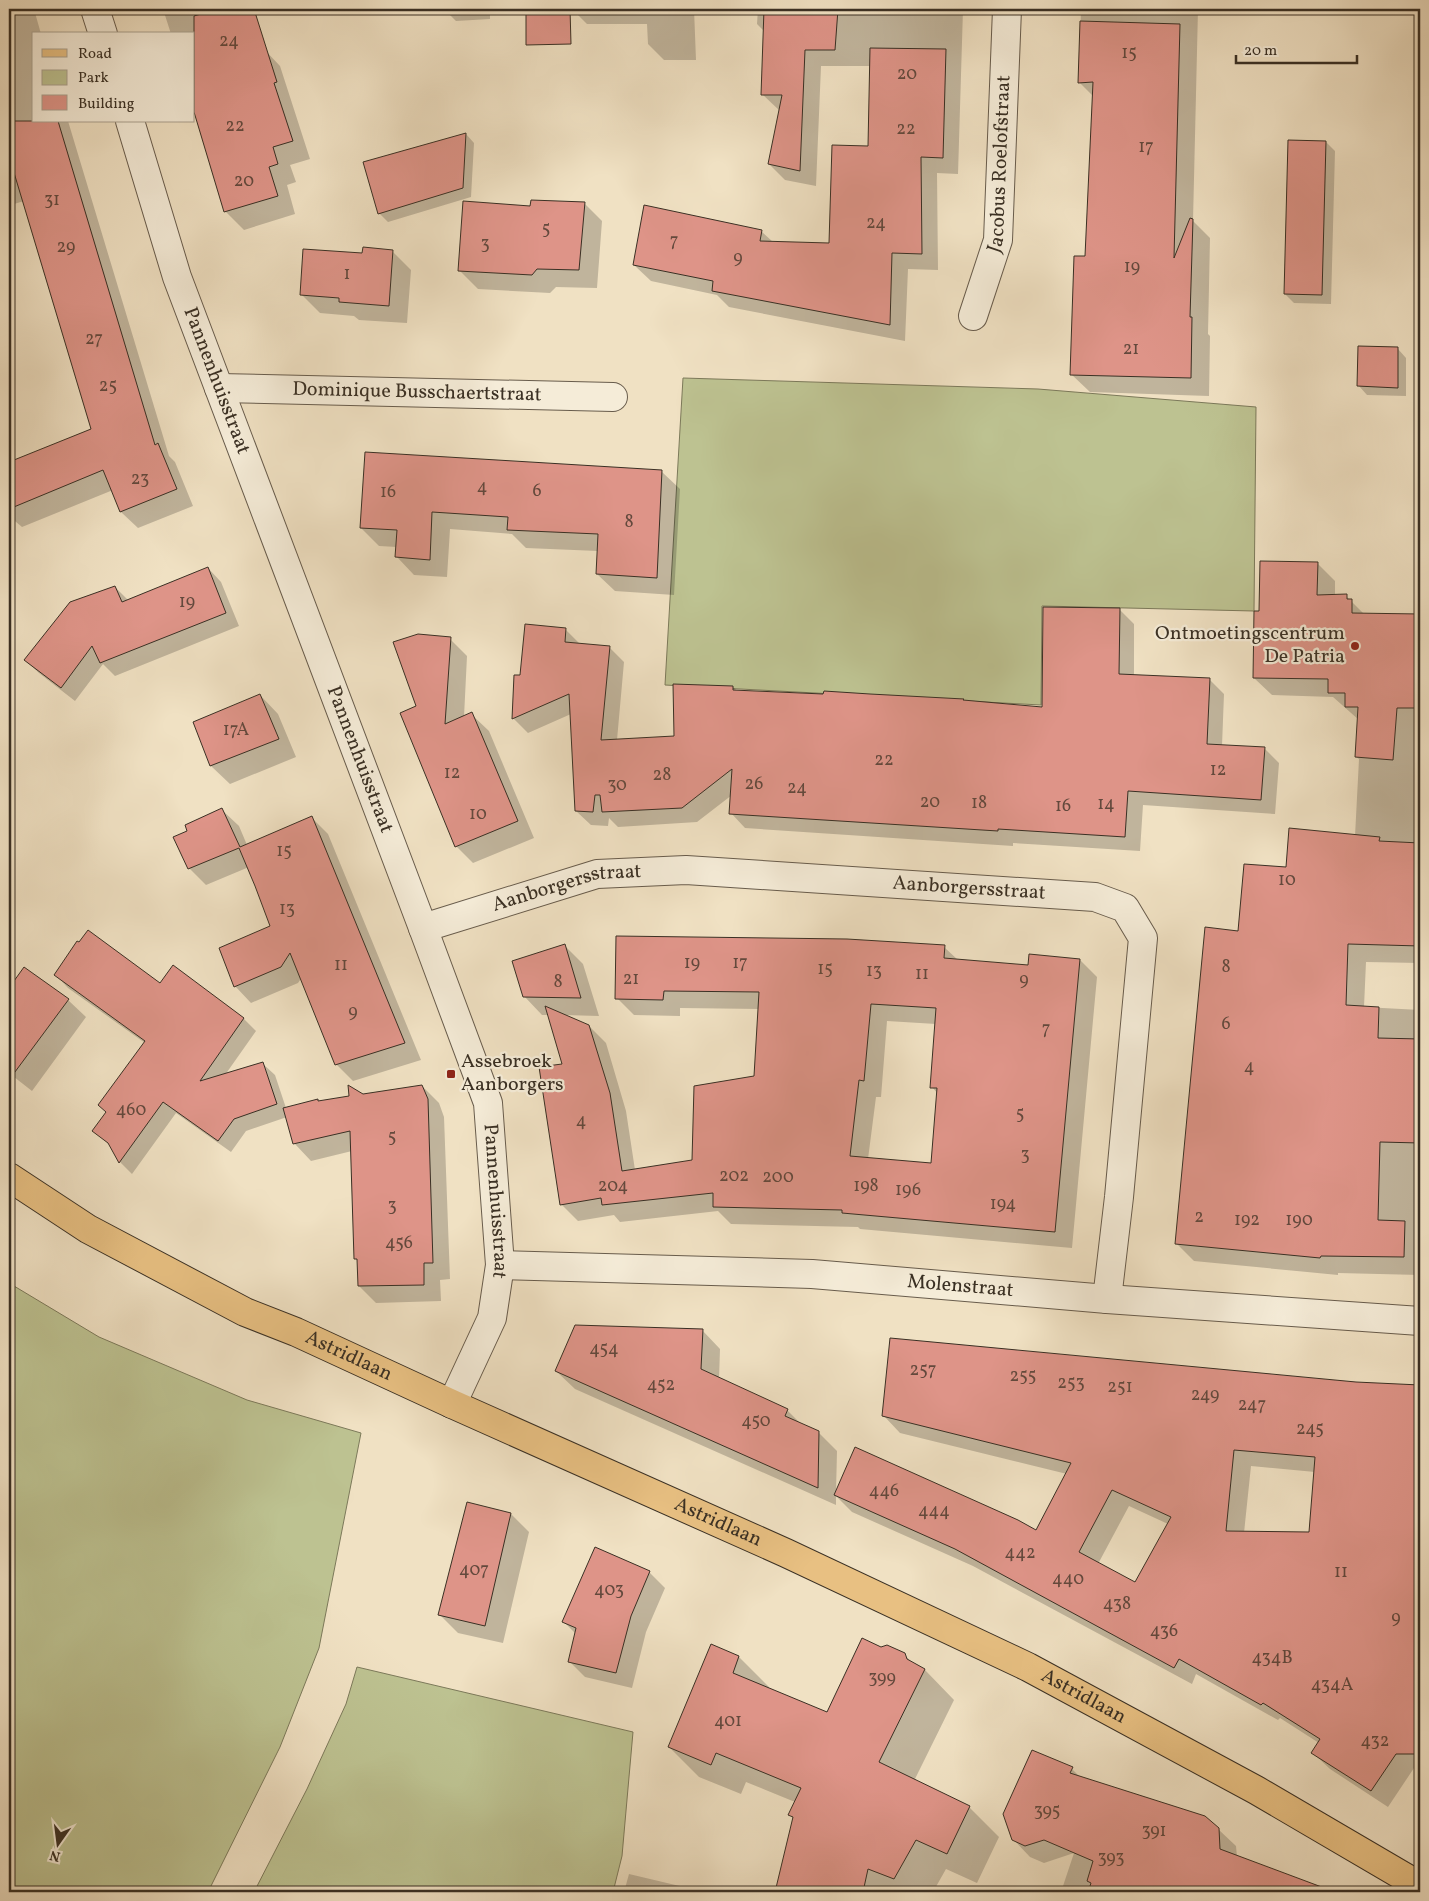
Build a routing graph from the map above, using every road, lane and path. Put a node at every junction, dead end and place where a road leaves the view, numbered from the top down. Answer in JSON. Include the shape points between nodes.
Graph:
{"nodes":[{"id":1,"x":95,"y":9,"type":"edge"},
{"id":2,"x":1006,"y":9,"type":"edge"},
{"id":3,"x":102,"y":32,"type":"edge"},
{"id":4,"x":130,"y":122,"type":"edge"},
{"id":5,"x":973,"y":316,"type":"dead end"},
{"id":6,"x":219,"y":388,"type":"junction"},
{"id":7,"x":613,"y":397,"type":"dead end"},
{"id":8,"x":424,"y":928,"type":"junction"},
{"id":9,"x":9,"y":1177,"type":"edge"},
{"id":10,"x":500,"y":1265,"type":"junction"},
{"id":11,"x":1107,"y":1298,"type":"junction"},
{"id":12,"x":1420,"y":1321,"type":"edge"},
{"id":13,"x":452,"y":1404,"type":"junction"},
{"id":14,"x":1420,"y":1886,"type":"edge"}],
"edges":[{"from":1,"to":3,"type":"street"},
{"from":2,"to":5,"type":"street","name":"Jacobus Roelofstraat","via":[[998,240]]},
{"from":4,"to":6,"type":"street","name":"Pannenhuisstraat","via":[[177,277]]},
{"from":6,"to":7,"type":"street","name":"Dominique Busschaertstraat"},
{"from":6,"to":8,"type":"street","name":"Pannenhuisstraat"},
{"from":8,"to":10,"type":"street","name":"Pannenhuisstraat","via":[[488,1103]]},
{"from":8,"to":11,"type":"street","name":"Aanborgersstraat","via":[[597,874],[686,870],[1095,897],[1124,908],[1142,938]]},
{"from":9,"to":13,"type":"main road","name":"Astridlaan","via":[[88,1229],[190,1284],[245,1312]]},
{"from":10,"to":11,"type":"street","name":"Molenstraat","via":[[812,1274]]},
{"from":10,"to":13,"type":"street","name":"Pannenhuisstraat","via":[[492,1318]]},
{"from":11,"to":12,"type":"street","name":"Molenstraat"},
{"from":13,"to":14,"type":"main road","name":"Astridlaan","via":[[786,1553],[1028,1667],[1256,1790]]}]}
